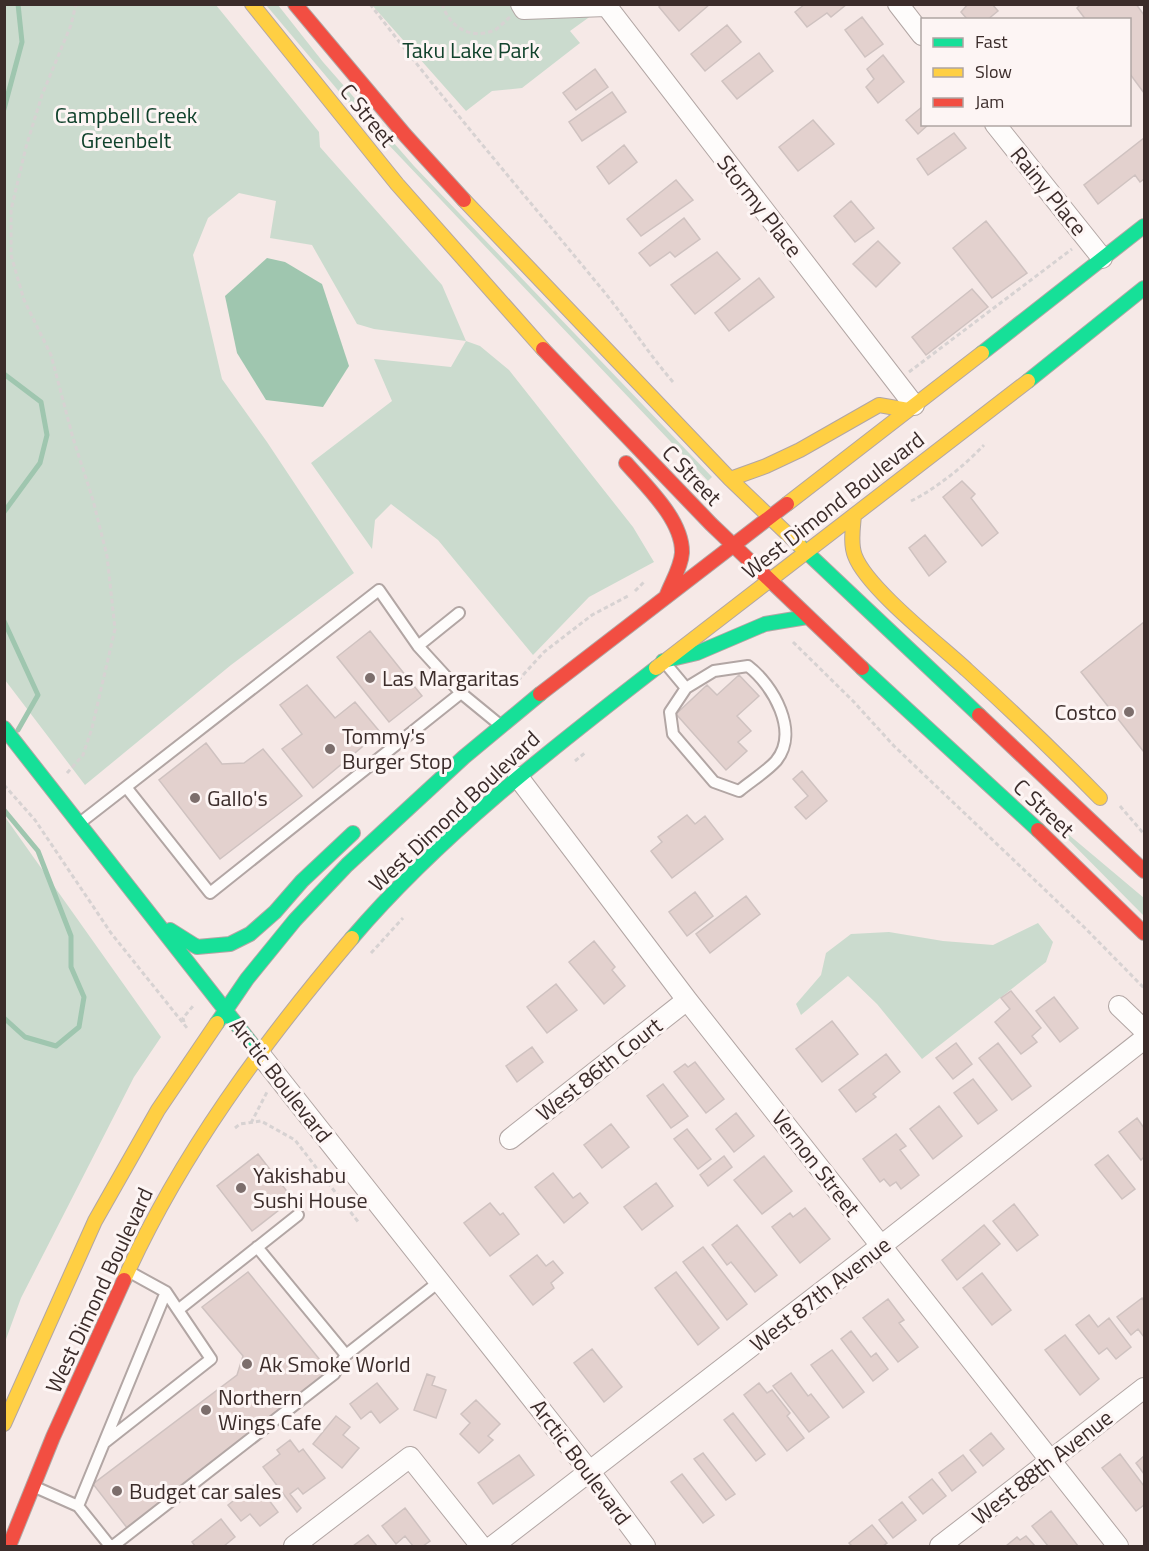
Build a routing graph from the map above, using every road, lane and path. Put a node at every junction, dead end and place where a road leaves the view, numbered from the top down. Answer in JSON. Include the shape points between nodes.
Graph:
{"nodes":[{"id":1,"x":76,"y":4,"type":"edge"},
{"id":2,"x":252,"y":4,"type":"edge"},
{"id":3,"x":295,"y":4,"type":"edge"},
{"id":4,"x":370,"y":4,"type":"edge"},
{"id":5,"x":442,"y":4,"type":"edge"},
{"id":6,"x":898,"y":4,"type":"edge"},
{"id":7,"x":606,"y":5,"type":"edge"},
{"id":8,"x":522,"y":7,"type":"edge"},
{"id":9,"x":921,"y":34,"type":"edge"},
{"id":10,"x":997,"y":126,"type":"edge"},
{"id":11,"x":1144,"y":226,"type":"edge"},
{"id":12,"x":1086,"y":237,"type":"junction"},
{"id":13,"x":459,"y":255,"type":"junction"},
{"id":14,"x":1102,"y":258,"type":"junction"},
{"id":15,"x":1144,"y":288,"type":"edge"},
{"id":16,"x":487,"y":306,"type":"dead end"},
{"id":17,"x":915,"y":368,"type":"dead end"},
{"id":18,"x":673,"y":382,"type":"dead end"},
{"id":19,"x":911,"y":407,"type":"junction"},
{"id":20,"x":620,"y":456,"type":"dead end"},
{"id":21,"x":730,"y":479,"type":"junction"},
{"id":22,"x":854,"y":515,"type":"junction"},
{"id":23,"x":770,"y":516,"type":"junction"},
{"id":24,"x":733,"y":545,"type":"junction"},
{"id":25,"x":806,"y":552,"type":"junction"},
{"id":26,"x":652,"y":575,"type":"dead end"},
{"id":27,"x":769,"y":580,"type":"junction"},
{"id":28,"x":666,"y":597,"type":"junction"},
{"id":29,"x":459,"y":613,"type":"dead end"},
{"id":30,"x":807,"y":617,"type":"junction"},
{"id":31,"x":788,"y":637,"type":"dead end"},
{"id":32,"x":418,"y":646,"type":"junction"},
{"id":33,"x":663,"y":662,"type":"junction"},
{"id":34,"x":686,"y":688,"type":"junction"},
{"id":35,"x":506,"y":692,"type":"dead end"},
{"id":36,"x":461,"y":693,"type":"junction"},
{"id":37,"x":502,"y":726,"type":"junction"},
{"id":38,"x":4,"y":728,"type":"edge"},
{"id":39,"x":589,"y":750,"type":"dead end"},
{"id":40,"x":464,"y":757,"type":"junction"},
{"id":41,"x":571,"y":765,"type":"dead end"},
{"id":42,"x":67,"y":773,"type":"dead end"},
{"id":43,"x":518,"y":777,"type":"junction"},
{"id":44,"x":4,"y":785,"type":"edge"},
{"id":45,"x":126,"y":787,"type":"junction"},
{"id":46,"x":397,"y":801,"type":"dead end"},
{"id":47,"x":1107,"y":806,"type":"dead end"},
{"id":48,"x":80,"y":823,"type":"junction"},
{"id":49,"x":363,"y":825,"type":"dead end"},
{"id":50,"x":1144,"y":871,"type":"edge"},
{"id":51,"x":404,"y":916,"type":"dead end"},
{"id":52,"x":158,"y":922,"type":"junction"},
{"id":53,"x":1144,"y":933,"type":"edge"},
{"id":54,"x":367,"y":957,"type":"dead end"},
{"id":55,"x":1144,"y":988,"type":"edge"},
{"id":56,"x":687,"y":1000,"type":"junction"},
{"id":57,"x":1119,"y":1006,"type":"dead end"},
{"id":58,"x":226,"y":1010,"type":"junction"},
{"id":59,"x":184,"y":1024,"type":"dead end"},
{"id":60,"x":1144,"y":1030,"type":"edge"},
{"id":61,"x":1144,"y":1039,"type":"edge"},
{"id":62,"x":259,"y":1053,"type":"junction"},
{"id":63,"x":251,"y":1123,"type":"dead end"},
{"id":64,"x":510,"y":1139,"type":"dead end"},
{"id":65,"x":298,"y":1215,"type":"dead end"},
{"id":66,"x":359,"y":1223,"type":"dead end"},
{"id":67,"x":881,"y":1246,"type":"junction"},
{"id":68,"x":256,"y":1247,"type":"junction"},
{"id":69,"x":127,"y":1271,"type":"junction"},
{"id":70,"x":440,"y":1281,"type":"junction"},
{"id":71,"x":166,"y":1292,"type":"junction"},
{"id":72,"x":178,"y":1310,"type":"junction"},
{"id":73,"x":346,"y":1355,"type":"junction"},
{"id":74,"x":1144,"y":1388,"type":"edge"},
{"id":75,"x":4,"y":1424,"type":"edge"},
{"id":76,"x":104,"y":1443,"type":"junction"},
{"id":77,"x":1051,"y":1462,"type":"junction"},
{"id":78,"x":590,"y":1472,"type":"junction"},
{"id":79,"x":33,"y":1486,"type":"junction"},
{"id":80,"x":78,"y":1506,"type":"junction"},
{"id":81,"x":9,"y":1546,"type":"edge"},
{"id":82,"x":111,"y":1546,"type":"edge"},
{"id":83,"x":294,"y":1546,"type":"edge"},
{"id":84,"x":481,"y":1546,"type":"edge"},
{"id":85,"x":493,"y":1546,"type":"edge"},
{"id":86,"x":645,"y":1546,"type":"edge"},
{"id":87,"x":940,"y":1546,"type":"edge"},
{"id":88,"x":1118,"y":1546,"type":"edge"}],
"edges":[{"from":1,"to":42,"type":"path","via":[[42,95],[10,210],[11,255],[24,300],[51,355],[93,500],[107,556],[115,629],[92,728],[83,755]]},
{"from":2,"to":13,"type":"main road","name":"C Street"},
{"from":3,"to":21,"type":"main road","name":"C Street","via":[[480,217]]},
{"from":4,"to":18,"type":"path"},
{"from":5,"to":8,"type":"path","via":[[459,30],[474,34],[496,29]]},
{"from":6,"to":9,"type":"street"},
{"from":7,"to":8,"type":"street","name":"Stormy Place"},
{"from":7,"to":19,"type":"street","name":"Stormy Place"},
{"from":10,"to":12,"type":"street","name":"Rainy Place"},
{"from":11,"to":14,"type":"main road","name":"West Dimond Boulevard"},
{"from":12,"to":14,"type":"street","name":"Rainy Place"},
{"from":12,"to":17,"type":"path"},
{"from":13,"to":16,"type":"main road"},
{"from":13,"to":24,"type":"main road","name":"C Street","via":[[589,398]]},
{"from":14,"to":19,"type":"main road","name":"West Dimond Boulevard"},
{"from":15,"to":22,"type":"main road","name":"West Dimond Boulevard"},
{"from":19,"to":21,"type":"main road","via":[[879,405],[800,450]]},
{"from":19,"to":23,"type":"main road","name":"West Dimond Boulevard"},
{"from":20,"to":28,"type":"main road","via":[[680,536],[682,554]]},
{"from":21,"to":23,"type":"main road","name":"C Street"},
{"from":22,"to":25,"type":"main road","name":"West Dimond Boulevard"},
{"from":22,"to":47,"type":"main road","via":[[854,555],[864,572],[1032,729]]},
{"from":23,"to":24,"type":"main road","name":"West Dimond Boulevard"},
{"from":23,"to":25,"type":"main road","name":"C Street"},
{"from":24,"to":27,"type":"main road","name":"C Street"},
{"from":24,"to":28,"type":"main road","name":"West Dimond Boulevard"},
{"from":25,"to":27,"type":"main road","name":"West Dimond Boulevard"},
{"from":25,"to":50,"type":"main road","name":"C Street"},
{"from":26,"to":35,"type":"path","via":[[631,594],[592,615],[544,652]]},
{"from":27,"to":30,"type":"main road","name":"C Street"},
{"from":27,"to":33,"type":"main road","name":"West Dimond Boulevard"},
{"from":28,"to":37,"type":"main road","name":"West Dimond Boulevard"},
{"from":29,"to":32,"type":"lane"},
{"from":30,"to":33,"type":"main road","via":[[765,624],[697,653]]},
{"from":30,"to":53,"type":"main road","name":"C Street","via":[[1029,821]]},
{"from":31,"to":55,"type":"path","via":[[894,746]]},
{"from":32,"to":36,"type":"lane"},
{"from":32,"to":45,"type":"lane","via":[[379,590]]},
{"from":33,"to":34,"type":"lane"},
{"from":33,"to":43,"type":"main road","name":"West Dimond Boulevard"},
{"from":34,"to":34,"type":"lane","via":[[714,671],[748,666],[761,676],[778,700],[786,737],[777,760],[739,791],[714,782],[673,734],[670,712]]},
{"from":36,"to":37,"type":"lane"},
{"from":36,"to":45,"type":"lane","via":[[210,893]]},
{"from":37,"to":40,"type":"main road","name":"West Dimond Boulevard"},
{"from":38,"to":48,"type":"main road","name":"Arctic Boulevard"},
{"from":39,"to":41,"type":"path"},
{"from":40,"to":46,"type":"main road"},
{"from":40,"to":58,"type":"main road","name":"West Dimond Boulevard","via":[[346,865],[247,979]]},
{"from":43,"to":56,"type":"street","name":"Vernon Street"},
{"from":43,"to":62,"type":"main road","name":"West Dimond Boulevard","via":[[371,916]]},
{"from":44,"to":59,"type":"path","via":[[35,820],[111,933]]},
{"from":45,"to":48,"type":"lane"},
{"from":48,"to":52,"type":"main road","name":"Arctic Boulevard"},
{"from":49,"to":52,"type":"main road","via":[[302,881],[275,912],[230,945],[197,947]]},
{"from":51,"to":54,"type":"path"},
{"from":52,"to":58,"type":"main road","name":"Arctic Boulevard"},
{"from":56,"to":64,"type":"street","name":"West 86th Court"},
{"from":56,"to":67,"type":"street","name":"Vernon Street"},
{"from":57,"to":60,"type":"street"},
{"from":58,"to":62,"type":"main road","name":"Arctic Boulevard"},
{"from":58,"to":75,"type":"main road","name":"West Dimond Boulevard","via":[[158,1110],[95,1221]]},
{"from":61,"to":67,"type":"street","name":"West 87th Avenue"},
{"from":62,"to":69,"type":"main road","name":"West Dimond Boulevard","via":[[201,1137]]},
{"from":62,"to":70,"type":"street","name":"Arctic Boulevard"},
{"from":63,"to":66,"type":"path","via":[[261,1120],[295,1140]]},
{"from":65,"to":68,"type":"lane"},
{"from":67,"to":77,"type":"street","name":"Vernon Street"},
{"from":67,"to":78,"type":"street","name":"West 87th Avenue"},
{"from":68,"to":72,"type":"lane"},
{"from":68,"to":73,"type":"lane"},
{"from":69,"to":71,"type":"lane"},
{"from":69,"to":79,"type":"main road","name":"West Dimond Boulevard"},
{"from":70,"to":73,"type":"lane"},
{"from":70,"to":78,"type":"street","name":"Arctic Boulevard"},
{"from":71,"to":72,"type":"lane"},
{"from":71,"to":76,"type":"lane"},
{"from":72,"to":76,"type":"lane","via":[[211,1359]]},
{"from":73,"to":82,"type":"lane","via":[[334,1374]]},
{"from":74,"to":77,"type":"street","name":"West 88th Avenue"},
{"from":76,"to":80,"type":"lane"},
{"from":77,"to":87,"type":"street","name":"West 88th Avenue"},
{"from":77,"to":88,"type":"street","name":"Vernon Street"},
{"from":78,"to":85,"type":"street","name":"West 87th Avenue"},
{"from":78,"to":86,"type":"street","name":"Arctic Boulevard"},
{"from":79,"to":80,"type":"lane"},
{"from":79,"to":81,"type":"main road","name":"West Dimond Boulevard"},
{"from":80,"to":82,"type":"lane"},
{"from":83,"to":84,"type":"street","via":[[411,1457]]}]}
